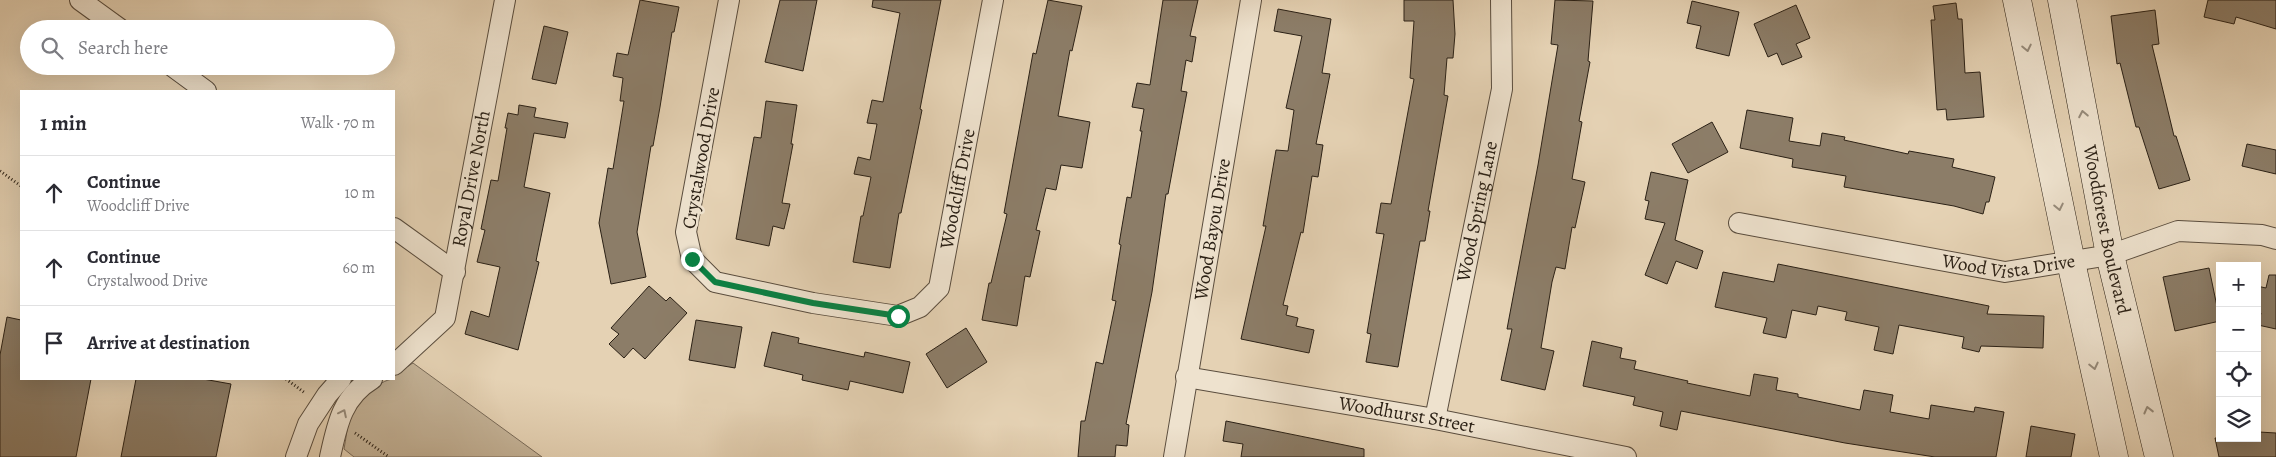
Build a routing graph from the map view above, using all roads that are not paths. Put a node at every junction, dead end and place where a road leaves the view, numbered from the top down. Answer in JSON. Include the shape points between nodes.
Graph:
{"nodes":[{"id":1,"x":80,"y":0,"type":"edge"},
{"id":2,"x":506,"y":0,"type":"edge"},
{"id":3,"x":729,"y":0,"type":"edge"},
{"id":4,"x":993,"y":0,"type":"edge"},
{"id":5,"x":1250,"y":0,"type":"edge"},
{"id":6,"x":1501,"y":0,"type":"edge"},
{"id":7,"x":2017,"y":0,"type":"edge"},
{"id":8,"x":2062,"y":0,"type":"edge"},
{"id":9,"x":108,"y":20,"type":"edge"},
{"id":10,"x":184,"y":75,"type":"edge"},
{"id":11,"x":205,"y":90,"type":"edge"},
{"id":12,"x":1739,"y":222,"type":"dead end"},
{"id":13,"x":395,"y":229,"type":"edge"},
{"id":14,"x":2276,"y":239,"type":"edge"},
{"id":15,"x":2110,"y":255,"type":"junction"},
{"id":16,"x":2071,"y":262,"type":"junction"},
{"id":17,"x":455,"y":272,"type":"junction"},
{"id":18,"x":858,"y":310,"type":"joint"},
{"id":19,"x":415,"y":345,"type":"junction"},
{"id":20,"x":395,"y":346,"type":"edge"},
{"id":21,"x":395,"y":364,"type":"edge"},
{"id":22,"x":1186,"y":377,"type":"junction"},
{"id":23,"x":340,"y":380,"type":"edge"},
{"id":24,"x":371,"y":380,"type":"edge"},
{"id":25,"x":1435,"y":419,"type":"junction"},
{"id":26,"x":296,"y":457,"type":"edge"},
{"id":27,"x":330,"y":457,"type":"edge"},
{"id":28,"x":1174,"y":457,"type":"edge"},
{"id":29,"x":1626,"y":457,"type":"edge"},
{"id":30,"x":2114,"y":457,"type":"edge"},
{"id":31,"x":2159,"y":457,"type":"edge"}],
"edges":[{"from":1,"to":9,"type":"street"},
{"from":2,"to":17,"type":"street","name":"Royal Drive North"},
{"from":3,"to":18,"type":"street","name":"Crystalwood Drive","via":[[686,232],[692,259],[715,282]]},
{"from":4,"to":18,"type":"street","name":"Woodcliff Drive","via":[[939,288],[920,308],[898,316]]},
{"from":5,"to":22,"type":"street","name":"Wood Bayou Drive"},
{"from":6,"to":25,"type":"street","name":"Wood Spring Lane","via":[[1502,88]]},
{"from":7,"to":16,"type":"street","one_way":true},
{"from":15,"to":8,"type":"street","name":"Woodforest Boulevard","one_way":true},
{"from":10,"to":11,"type":"street"},
{"from":12,"to":16,"type":"street","name":"Wood Vista Drive","via":[[2005,272]]},
{"from":13,"to":17,"type":"street"},
{"from":14,"to":15,"type":"street","name":"Wood Vista Drive","via":[[2262,234],[2178,231]]},
{"from":15,"to":16,"type":"street","name":"Wood Vista Drive"},
{"from":31,"to":15,"type":"street","name":"Woodforest Boulevard","one_way":true},
{"from":16,"to":30,"type":"street","one_way":true},
{"from":17,"to":19,"type":"street","name":"Royal Drive North","via":[[445,318]]},
{"from":19,"to":20,"type":"street"},
{"from":19,"to":21,"type":"street","name":"Royal Drive North"},
{"from":22,"to":25,"type":"street","name":"Woodhurst Street"},
{"from":22,"to":28,"type":"street","name":"Wood Bayou Drive"},
{"from":23,"to":26,"type":"street","via":[[308,424]]},
{"from":27,"to":24,"type":"street","one_way":true,"via":[[340,415],[352,396]]},
{"from":25,"to":29,"type":"street","name":"Woodhurst Street"}]}
